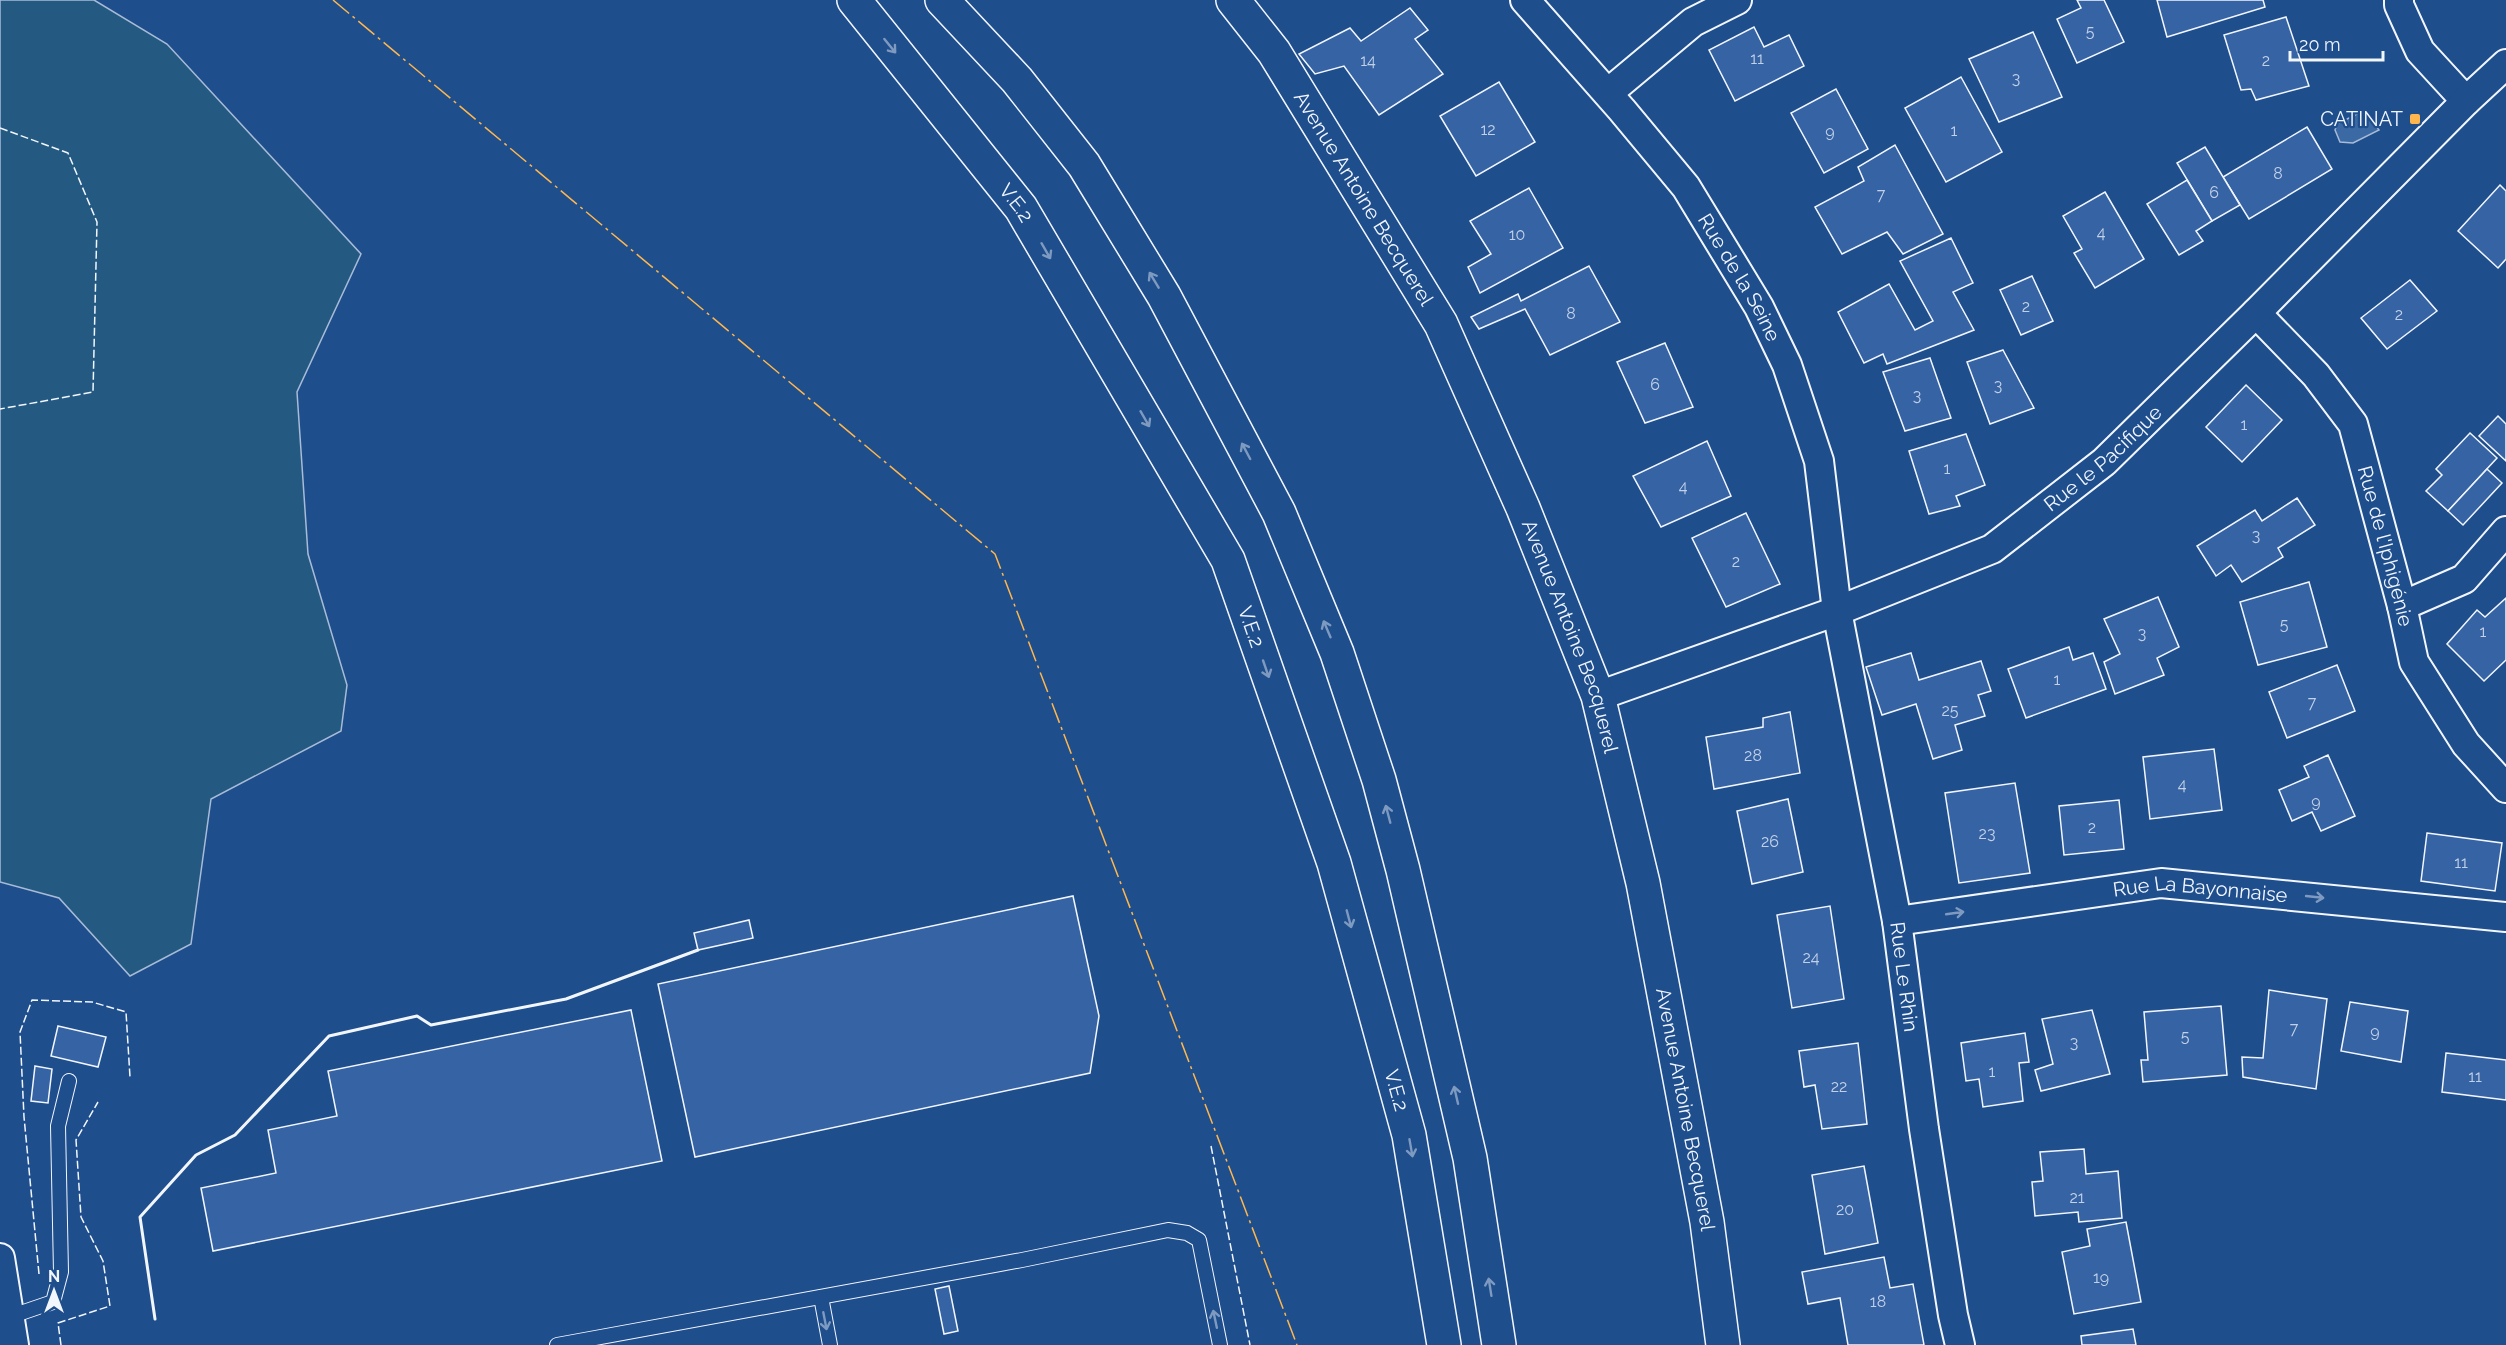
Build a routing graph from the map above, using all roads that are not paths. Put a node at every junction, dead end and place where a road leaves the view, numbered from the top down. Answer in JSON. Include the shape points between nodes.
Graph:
{"nodes":[{"id":1,"x":854,"y":0,"type":"edge"},
{"id":2,"x":942,"y":0,"type":"edge"},
{"id":3,"x":1233,"y":0,"type":"edge"},
{"id":4,"x":1526,"y":0,"type":"edge"},
{"id":5,"x":1737,"y":0,"type":"edge"},
{"id":6,"x":2399,"y":0,"type":"edge"},
{"id":7,"x":2506,"y":64,"type":"edge"},
{"id":8,"x":1608,"y":93,"type":"junction"},
{"id":9,"x":2466,"y":101,"type":"junction"},
{"id":10,"x":2256,"y":313,"type":"junction"},
{"id":11,"x":2506,"y":531,"type":"edge"},
{"id":12,"x":2402,"y":606,"type":"junction"},
{"id":13,"x":1837,"y":611,"type":"junction"},
{"id":14,"x":1598,"y":696,"type":"junction"},
{"id":15,"x":2506,"y":788,"type":"edge"},
{"id":16,"x":2506,"y":917,"type":"edge"},
{"id":17,"x":1897,"y":921,"type":"junction"},
{"id":18,"x":69,"y":1081,"type":"dead end"},
{"id":19,"x":0,"y":1258,"type":"edge"},
{"id":20,"x":820,"y":1297,"type":"junction"},
{"id":21,"x":9,"y":1317,"type":"junction"},
{"id":22,"x":14,"y":1345,"type":"edge"},
{"id":23,"x":557,"y":1345,"type":"edge"},
{"id":24,"x":830,"y":1345,"type":"edge"},
{"id":25,"x":1220,"y":1345,"type":"edge"},
{"id":26,"x":1444,"y":1345,"type":"edge"},
{"id":27,"x":1499,"y":1345,"type":"edge"},
{"id":28,"x":1723,"y":1345,"type":"edge"},
{"id":29,"x":1960,"y":1345,"type":"edge"}],
"edges":[{"from":1,"to":26,"type":"main road","name":"V.E.2","one_way":true,"via":[[1021,208],[1228,560],[1334,863],[1400,1101]]},
{"from":27,"to":2,"type":"main road","one_way":true,"via":[[1470,1158],[1403,870],[1379,780],[1324,620],[1273,502],[1164,296],[1090,175],[1017,80]]},
{"from":3,"to":14,"type":"main road","name":"Avenue Antoine Becquerel","via":[[1274,52],[1441,324],[1523,508]]},
{"from":4,"to":8,"type":"street","name":"Rue de la Seine"},
{"from":5,"to":8,"type":"street","via":[[1693,22]]},
{"from":6,"to":9,"type":"street","via":[[2420,51]]},
{"from":7,"to":9,"type":"street","name":"Rue le Pacifique"},
{"from":8,"to":13,"type":"street","name":"Rue de la Seine","via":[[1686,187],[1751,292],[1787,365],[1819,461]]},
{"from":9,"to":10,"type":"street","name":"Rue le Pacifique"},
{"from":10,"to":12,"type":"street","name":"Rue de l'Iphigénie","via":[[2316,375],[2354,424]]},
{"from":10,"to":13,"type":"street","name":"Rue le Pacifique","via":[[2104,462],[1992,549]]},
{"from":11,"to":12,"type":"street","via":[[2464,579]]},
{"from":12,"to":15,"type":"street","name":"Rue de l'Iphigénie","via":[[2414,662],[2466,744]]},
{"from":13,"to":14,"type":"street","name":"Rue le Pacifique"},
{"from":13,"to":17,"type":"street","name":"Rue Le Rhin"},
{"from":14,"to":28,"type":"main road","name":"Avenue Antoine Becquerel","via":[[1643,883],[1707,1222]]},
{"from":17,"to":16,"type":"street","name":"Rue La Bayonnaise","one_way":true,"via":[[2161,883]]},
{"from":17,"to":29,"type":"street","name":"Rue Le Rhin","via":[[1926,1141]]},
{"from":18,"to":21,"type":"lane","via":[[58,1126],[62,1272],[53,1302]]},
{"from":19,"to":21,"type":"street"},
{"from":20,"to":23,"type":"lane"},
{"from":20,"to":24,"type":"lane","one_way":true},
{"from":25,"to":20,"type":"lane","one_way":true,"via":[[1199,1240],[1168,1230]]},
{"from":21,"to":22,"type":"street"}]}
